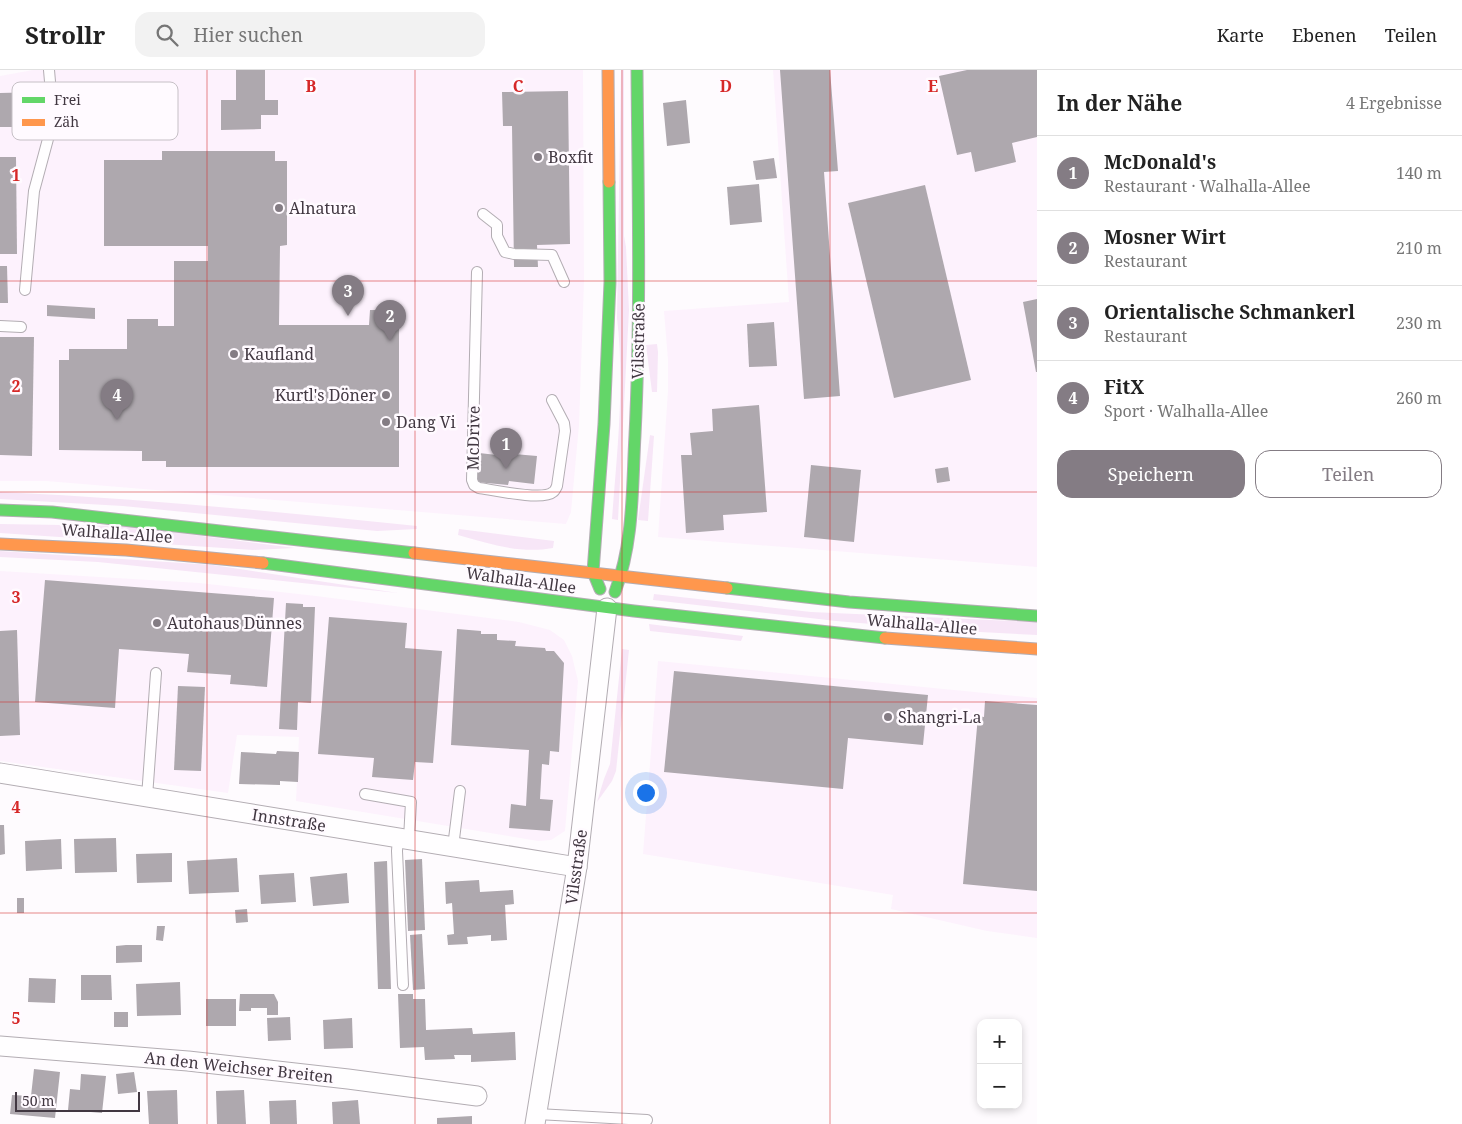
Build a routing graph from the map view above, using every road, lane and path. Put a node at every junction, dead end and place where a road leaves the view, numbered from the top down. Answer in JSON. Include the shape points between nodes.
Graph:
{"nodes":[{"id":1,"x":608,"y":70,"type":"edge"},
{"id":2,"x":637,"y":70,"type":"edge"},
{"id":3,"x":48,"y":140,"type":"edge"},
{"id":4,"x":483,"y":214,"type":"dead end"},
{"id":5,"x":477,"y":272,"type":"dead end"},
{"id":6,"x":564,"y":282,"type":"dead end"},
{"id":7,"x":25,"y":290,"type":"dead end"},
{"id":8,"x":0,"y":326,"type":"edge"},
{"id":9,"x":21,"y":327,"type":"dead end"},
{"id":10,"x":552,"y":400,"type":"dead end"},
{"id":11,"x":0,"y":510,"type":"edge"},
{"id":12,"x":0,"y":544,"type":"edge"},
{"id":13,"x":593,"y":572,"type":"junction"},
{"id":14,"x":622,"y":576,"type":"junction"},
{"id":15,"x":607,"y":608,"type":"junction"},
{"id":16,"x":1037,"y":616,"type":"edge"},
{"id":17,"x":1037,"y":649,"type":"edge"},
{"id":18,"x":156,"y":673,"type":"dead end"},
{"id":19,"x":0,"y":773,"type":"edge"},
{"id":20,"x":460,"y":791,"type":"dead end"},
{"id":21,"x":365,"y":794,"type":"dead end"},
{"id":22,"x":147,"y":797,"type":"junction"},
{"id":23,"x":404,"y":838,"type":"junction"},
{"id":24,"x":453,"y":846,"type":"junction"},
{"id":25,"x":577,"y":867,"type":"junction"},
{"id":26,"x":403,"y":985,"type":"dead end"},
{"id":27,"x":0,"y":1046,"type":"edge"},
{"id":28,"x":477,"y":1096,"type":"dead end"},
{"id":29,"x":536,"y":1119,"type":"edge"},
{"id":30,"x":648,"y":1120,"type":"dead end"}],
"edges":[{"from":1,"to":13,"type":"main road","name":"Vilsstraße","via":[[610,282]]},
{"from":2,"to":14,"type":"main road","name":"Vilsstraße","via":[[637,389],[629,529]]},
{"from":3,"to":7,"type":"lane","via":[[34,191]]},
{"from":4,"to":6,"type":"lane","via":[[497,225],[497,236],[504,252],[552,256]]},
{"from":5,"to":10,"type":"lane","name":"McDrive","via":[[474,485],[530,496],[553,493],[557,486],[564,422]]},
{"from":8,"to":9,"type":"lane"},
{"from":11,"to":13,"type":"main road","name":"Walhalla-Allee","via":[[52,512]]},
{"from":12,"to":15,"type":"main road","name":"Walhalla-Allee","via":[[63,544],[184,554]]},
{"from":13,"to":14,"type":"main road","name":"Walhalla-Allee"},
{"from":13,"to":15,"type":"main road","name":"Vilsstraße"},
{"from":14,"to":15,"type":"main road","name":"Vilsstraße"},
{"from":14,"to":16,"type":"main road","name":"Walhalla-Allee","via":[[849,602]]},
{"from":15,"to":17,"type":"main road","name":"Walhalla-Allee","via":[[847,634]]},
{"from":15,"to":25,"type":"street","name":"Vilsstraße"},
{"from":18,"to":22,"type":"lane"},
{"from":19,"to":22,"type":"street","name":"Innstraße"},
{"from":20,"to":24,"type":"lane"},
{"from":21,"to":23,"type":"lane","via":[[411,802]]},
{"from":22,"to":23,"type":"street","name":"Innstraße"},
{"from":23,"to":24,"type":"street","name":"Innstraße"},
{"from":23,"to":26,"type":"lane","via":[[396,851]]},
{"from":24,"to":25,"type":"street","name":"Innstraße"},
{"from":25,"to":29,"type":"street","name":"Vilsstraße"},
{"from":27,"to":28,"type":"street","name":"An den Weichser Breiten","via":[[188,1061]]},
{"from":29,"to":30,"type":"lane"}]}
